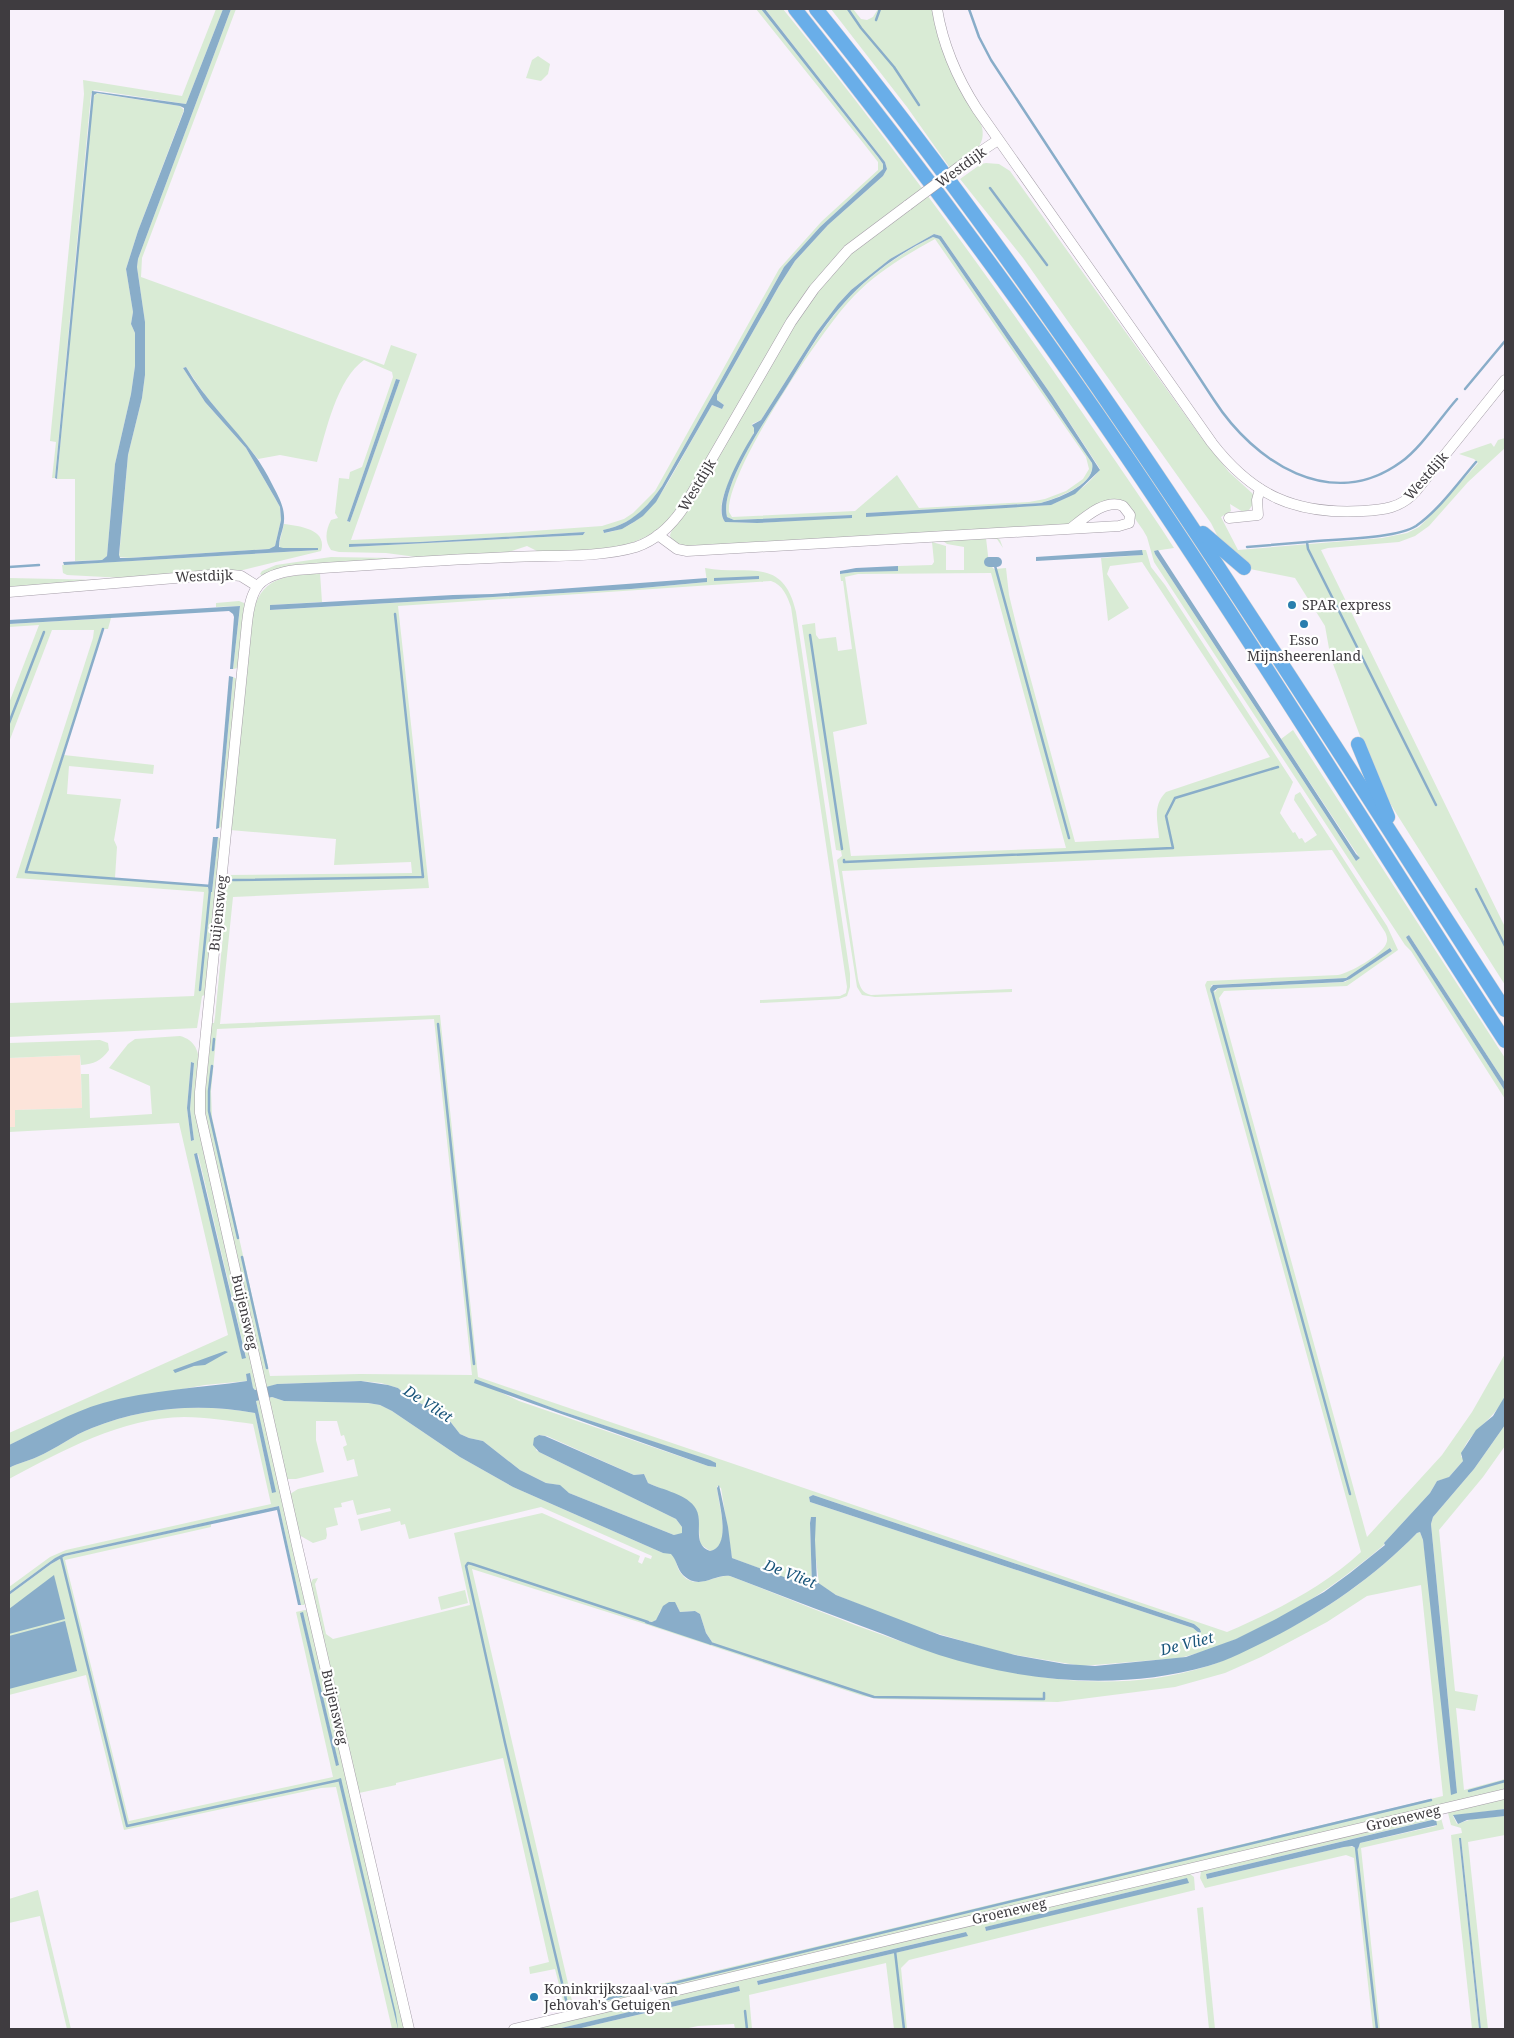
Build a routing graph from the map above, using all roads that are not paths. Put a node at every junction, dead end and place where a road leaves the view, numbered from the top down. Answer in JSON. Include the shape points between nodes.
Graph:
{"nodes":[{"id":1,"x":795,"y":9,"type":"edge"},
{"id":2,"x":816,"y":9,"type":"edge"},
{"id":3,"x":936,"y":9,"type":"edge"},
{"id":4,"x":998,"y":140,"type":"junction"},
{"id":5,"x":1505,"y":380,"type":"edge"},
{"id":6,"x":1260,"y":489,"type":"junction"},
{"id":7,"x":1187,"y":518,"type":"junction"},
{"id":8,"x":1229,"y":518,"type":"dead end"},
{"id":9,"x":1070,"y":529,"type":"junction"},
{"id":10,"x":658,"y":535,"type":"junction"},
{"id":11,"x":1244,"y":568,"type":"dead end"},
{"id":12,"x":257,"y":586,"type":"junction"},
{"id":13,"x":9,"y":592,"type":"edge"},
{"id":14,"x":1358,"y":744,"type":"dead end"},
{"id":15,"x":1400,"y":848,"type":"junction"},
{"id":16,"x":1505,"y":1010,"type":"edge"},
{"id":17,"x":1505,"y":1041,"type":"edge"},
{"id":18,"x":1505,"y":1794,"type":"edge"},
{"id":19,"x":409,"y":2029,"type":"edge"},
{"id":20,"x":514,"y":2029,"type":"edge"}],
"edges":[{"from":1,"to":17,"type":"highway","via":[[927,179],[1108,429]]},
{"from":2,"to":7,"type":"highway","via":[[1000,249]]},
{"from":3,"to":4,"type":"street","via":[[956,73]]},
{"from":4,"to":6,"type":"street","name":"Westdijk","via":[[1212,444],[1236,472]]},
{"from":4,"to":10,"type":"street","name":"Westdijk","bridge":true,"via":[[848,250],[814,289],[791,322],[684,507]]},
{"from":5,"to":6,"type":"street","name":"Westdijk","via":[[1415,492],[1398,505],[1368,511],[1317,510],[1296,506]]},
{"from":6,"to":8,"type":"street","via":[[1258,515]]},
{"from":7,"to":11,"type":"highway"},
{"from":7,"to":15,"type":"highway"},
{"from":9,"to":9,"type":"street","via":[[1124,525],[1131,518],[1123,506],[1111,504]]},
{"from":9,"to":10,"type":"street","via":[[687,551],[677,549]]},
{"from":10,"to":12,"type":"street","name":"Westdijk","via":[[635,547],[612,552],[296,570],[274,575]]},
{"from":12,"to":13,"type":"street","name":"Westdijk","via":[[241,576],[223,574]]},
{"from":12,"to":19,"type":"street","name":"Buijensweg","via":[[247,623],[200,1106]]},
{"from":14,"to":15,"type":"highway"},
{"from":15,"to":16,"type":"highway"},
{"from":18,"to":20,"type":"street","name":"Groeneweg"}]}
